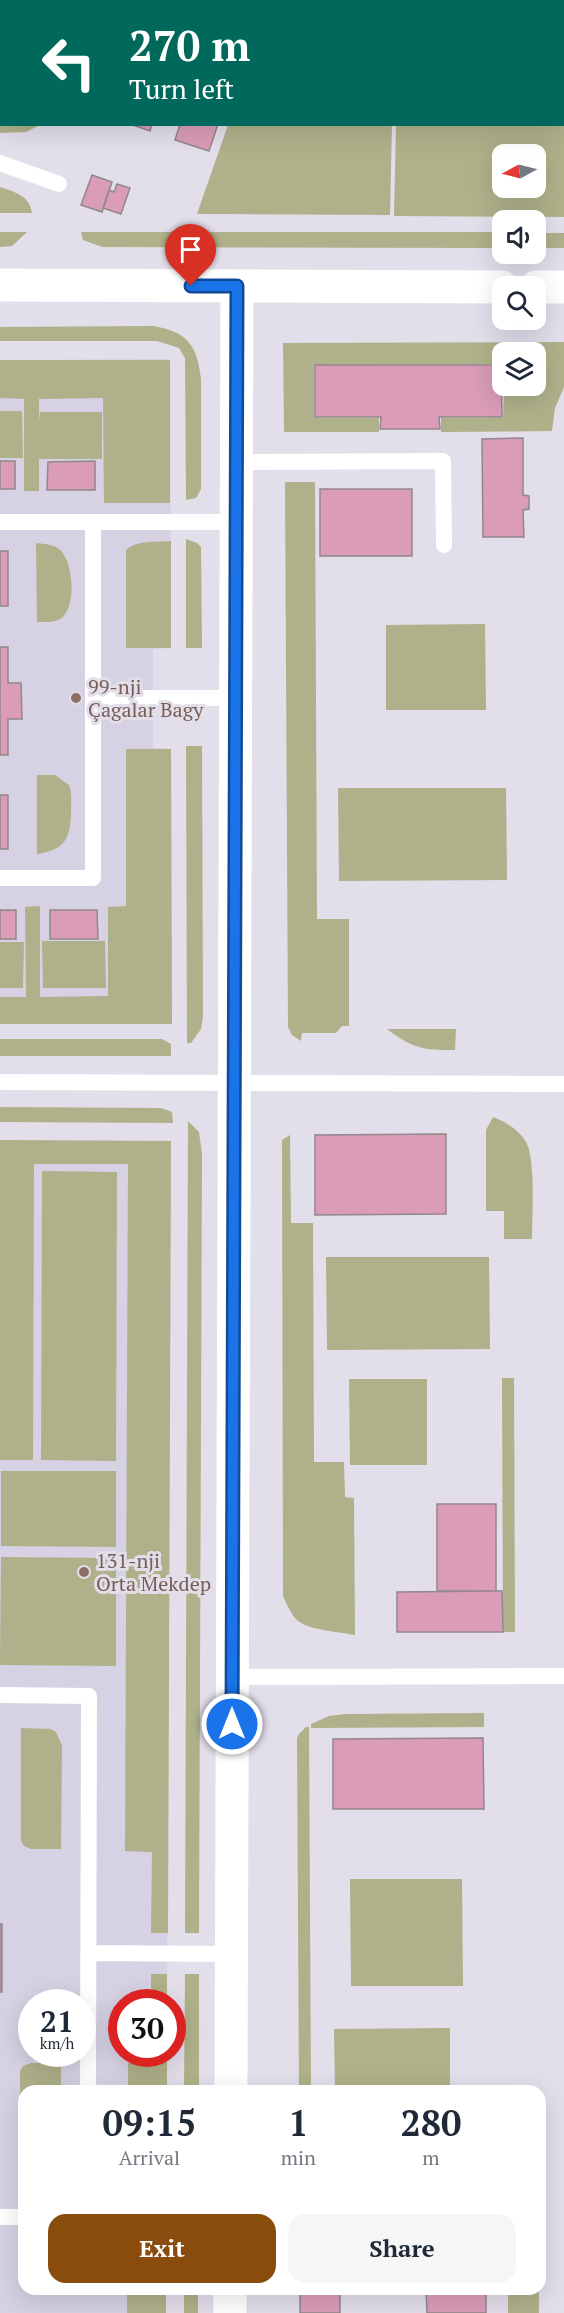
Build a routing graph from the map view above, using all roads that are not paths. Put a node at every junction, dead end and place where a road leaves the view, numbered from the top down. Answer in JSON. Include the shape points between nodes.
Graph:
{"nodes":[{"id":1,"x":0,"y":163,"type":"edge"},
{"id":2,"x":59,"y":183,"type":"dead end"},
{"id":3,"x":0,"y":285,"type":"edge"},
{"id":4,"x":237,"y":286,"type":"junction"},
{"id":5,"x":492,"y":287,"type":"edge"},
{"id":6,"x":546,"y":287,"type":"edge"},
{"id":7,"x":564,"y":287,"type":"edge"},
{"id":8,"x":236,"y":462,"type":"junction"},
{"id":9,"x":0,"y":522,"type":"edge"},
{"id":10,"x":93,"y":522,"type":"junction"},
{"id":11,"x":236,"y":522,"type":"junction"},
{"id":12,"x":444,"y":545,"type":"dead end"},
{"id":13,"x":93,"y":698,"type":"junction"},
{"id":14,"x":236,"y":698,"type":"junction"},
{"id":15,"x":0,"y":878,"type":"edge"},
{"id":16,"x":0,"y":1082,"type":"edge"},
{"id":17,"x":234,"y":1083,"type":"junction"},
{"id":18,"x":564,"y":1084,"type":"edge"},
{"id":19,"x":564,"y":1676,"type":"edge"},
{"id":20,"x":232,"y":1677,"type":"junction"},
{"id":21,"x":0,"y":1695,"type":"edge"},
{"id":22,"x":88,"y":1953,"type":"junction"},
{"id":23,"x":231,"y":1954,"type":"junction"},
{"id":24,"x":88,"y":2085,"type":"edge"},
{"id":25,"x":231,"y":2085,"type":"edge"},
{"id":26,"x":0,"y":2217,"type":"edge"},
{"id":27,"x":18,"y":2217,"type":"edge"},
{"id":28,"x":230,"y":2295,"type":"edge"},
{"id":29,"x":230,"y":2313,"type":"edge"}],
"edges":[{"from":1,"to":2,"type":"lane"},
{"from":3,"to":4,"type":"street"},
{"from":4,"to":5,"type":"street"},
{"from":4,"to":8,"type":"street"},
{"from":6,"to":7,"type":"street"},
{"from":8,"to":11,"type":"street"},
{"from":8,"to":12,"type":"lane","via":[[443,460]]},
{"from":9,"to":10,"type":"lane"},
{"from":10,"to":11,"type":"lane"},
{"from":10,"to":13,"type":"lane"},
{"from":11,"to":14,"type":"street"},
{"from":13,"to":14,"type":"lane"},
{"from":13,"to":15,"type":"lane","via":[[93,878]]},
{"from":14,"to":17,"type":"street"},
{"from":16,"to":17,"type":"lane"},
{"from":17,"to":18,"type":"lane"},
{"from":17,"to":20,"type":"street"},
{"from":19,"to":20,"type":"lane"},
{"from":20,"to":23,"type":"street"},
{"from":21,"to":22,"type":"lane","via":[[89,1696]]},
{"from":22,"to":23,"type":"lane"},
{"from":22,"to":24,"type":"lane"},
{"from":23,"to":25,"type":"street"},
{"from":26,"to":27,"type":"lane"},
{"from":28,"to":29,"type":"street"}]}
